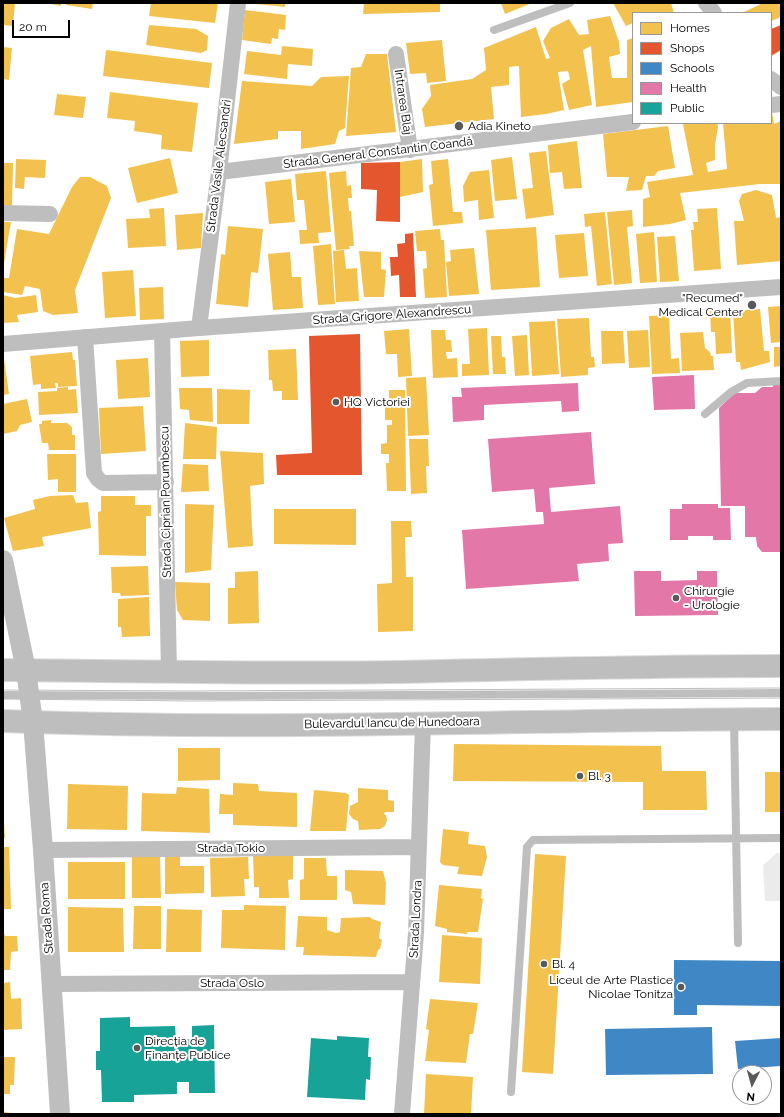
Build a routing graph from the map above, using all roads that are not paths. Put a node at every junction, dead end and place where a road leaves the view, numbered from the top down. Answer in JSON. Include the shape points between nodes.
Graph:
{"nodes":[{"id":1,"x":238,"y":3,"type":"edge"},
{"id":2,"x":570,"y":3,"type":"edge"},
{"id":3,"x":706,"y":3,"type":"edge"},
{"id":4,"x":713,"y":12,"type":"edge"},
{"id":5,"x":494,"y":30,"type":"dead end"},
{"id":6,"x":396,"y":54,"type":"dead end"},
{"id":7,"x":772,"y":80,"type":"edge"},
{"id":8,"x":781,"y":87,"type":"edge"},
{"id":9,"x":632,"y":122,"type":"edge"},
{"id":10,"x":410,"y":150,"type":"junction"},
{"id":11,"x":219,"y":172,"type":"junction"},
{"id":12,"x":3,"y":213,"type":"edge"},
{"id":13,"x":50,"y":214,"type":"dead end"},
{"id":14,"x":781,"y":287,"type":"edge"},
{"id":15,"x":199,"y":328,"type":"junction"},
{"id":16,"x":162,"y":331,"type":"junction"},
{"id":17,"x":85,"y":337,"type":"junction"},
{"id":18,"x":3,"y":344,"type":"edge"},
{"id":19,"x":781,"y":381,"type":"edge"},
{"id":20,"x":705,"y":414,"type":"dead end"},
{"id":21,"x":166,"y":482,"type":"junction"},
{"id":22,"x":3,"y":560,"type":"edge"},
{"id":23,"x":781,"y":666,"type":"edge"},
{"id":24,"x":3,"y":670,"type":"edge"},
{"id":25,"x":26,"y":670,"type":"junction"},
{"id":26,"x":169,"y":672,"type":"junction"},
{"id":27,"x":781,"y":693,"type":"edge"},
{"id":28,"x":3,"y":695,"type":"edge"},
{"id":29,"x":29,"y":695,"type":"junction"},
{"id":30,"x":781,"y":719,"type":"edge"},
{"id":31,"x":734,"y":720,"type":"junction"},
{"id":32,"x":3,"y":721,"type":"edge"},
{"id":33,"x":33,"y":722,"type":"junction"},
{"id":34,"x":423,"y":723,"type":"junction"},
{"id":35,"x":736,"y":838,"type":"junction"},
{"id":36,"x":781,"y":838,"type":"edge"},
{"id":37,"x":419,"y":847,"type":"junction"},
{"id":38,"x":43,"y":850,"type":"junction"},
{"id":39,"x":738,"y":943,"type":"dead end"},
{"id":40,"x":412,"y":982,"type":"junction"},
{"id":41,"x":52,"y":984,"type":"junction"},
{"id":42,"x":511,"y":1092,"type":"dead end"},
{"id":43,"x":60,"y":1114,"type":"edge"},
{"id":44,"x":402,"y":1114,"type":"edge"}],
"edges":[{"from":1,"to":11,"type":"street","name":"Strada Vasile Alecsandri"},
{"from":2,"to":5,"type":"lane"},
{"from":3,"to":4,"type":"street"},
{"from":6,"to":10,"type":"street","name":"Intrarea Blaj"},
{"from":7,"to":8,"type":"street"},
{"from":9,"to":10,"type":"street","name":"Strada General Constantin Coandă"},
{"from":10,"to":11,"type":"street","name":"Strada General Constantin Coandă"},
{"from":11,"to":15,"type":"street","name":"Strada Vasile Alecsandri"},
{"from":12,"to":13,"type":"street"},
{"from":14,"to":15,"type":"street","name":"Strada Grigore Alexandrescu"},
{"from":15,"to":16,"type":"street","name":"Strada Grigore Alexandrescu"},
{"from":16,"to":17,"type":"street","name":"Strada Grigore Alexandrescu"},
{"from":16,"to":21,"type":"street","name":"Strada Ciprian Porumbescu"},
{"from":17,"to":18,"type":"street","name":"Strada Grigore Alexandrescu"},
{"from":17,"to":21,"type":"street","via":[[94,474],[103,482]]},
{"from":19,"to":20,"type":"lane","via":[[747,383],[731,392]]},
{"from":21,"to":26,"type":"street","name":"Strada Ciprian Porumbescu"},
{"from":22,"to":25,"type":"street","name":"Strada Roma"},
{"from":23,"to":26,"type":"main road","via":[[396,672]]},
{"from":24,"to":25,"type":"main road"},
{"from":25,"to":26,"type":"main road"},
{"from":25,"to":29,"type":"street","name":"Strada Roma"},
{"from":27,"to":29,"type":"lane"},
{"from":28,"to":29,"type":"lane"},
{"from":29,"to":33,"type":"street","name":"Strada Roma"},
{"from":30,"to":31,"type":"main road","name":"Bulevardul Iancu de Hunedoara"},
{"from":31,"to":34,"type":"main road","name":"Bulevardul Iancu de Hunedoara"},
{"from":31,"to":35,"type":"lane"},
{"from":32,"to":33,"type":"main road","name":"Bulevardul Iancu de Hunedoara"},
{"from":33,"to":34,"type":"main road","name":"Bulevardul Iancu de Hunedoara","via":[[222,725]]},
{"from":33,"to":38,"type":"street","name":"Strada Roma"},
{"from":34,"to":37,"type":"street","name":"Strada Londra"},
{"from":35,"to":36,"type":"lane"},
{"from":35,"to":39,"type":"lane"},
{"from":35,"to":42,"type":"lane","via":[[533,840],[528,844]]},
{"from":37,"to":38,"type":"street","name":"Strada Tokio"},
{"from":37,"to":40,"type":"street","name":"Strada Londra"},
{"from":38,"to":41,"type":"street","name":"Strada Roma"},
{"from":40,"to":41,"type":"street","name":"Strada Oslo"},
{"from":40,"to":44,"type":"street","name":"Strada Londra"},
{"from":41,"to":43,"type":"street","name":"Strada Roma"}]}
